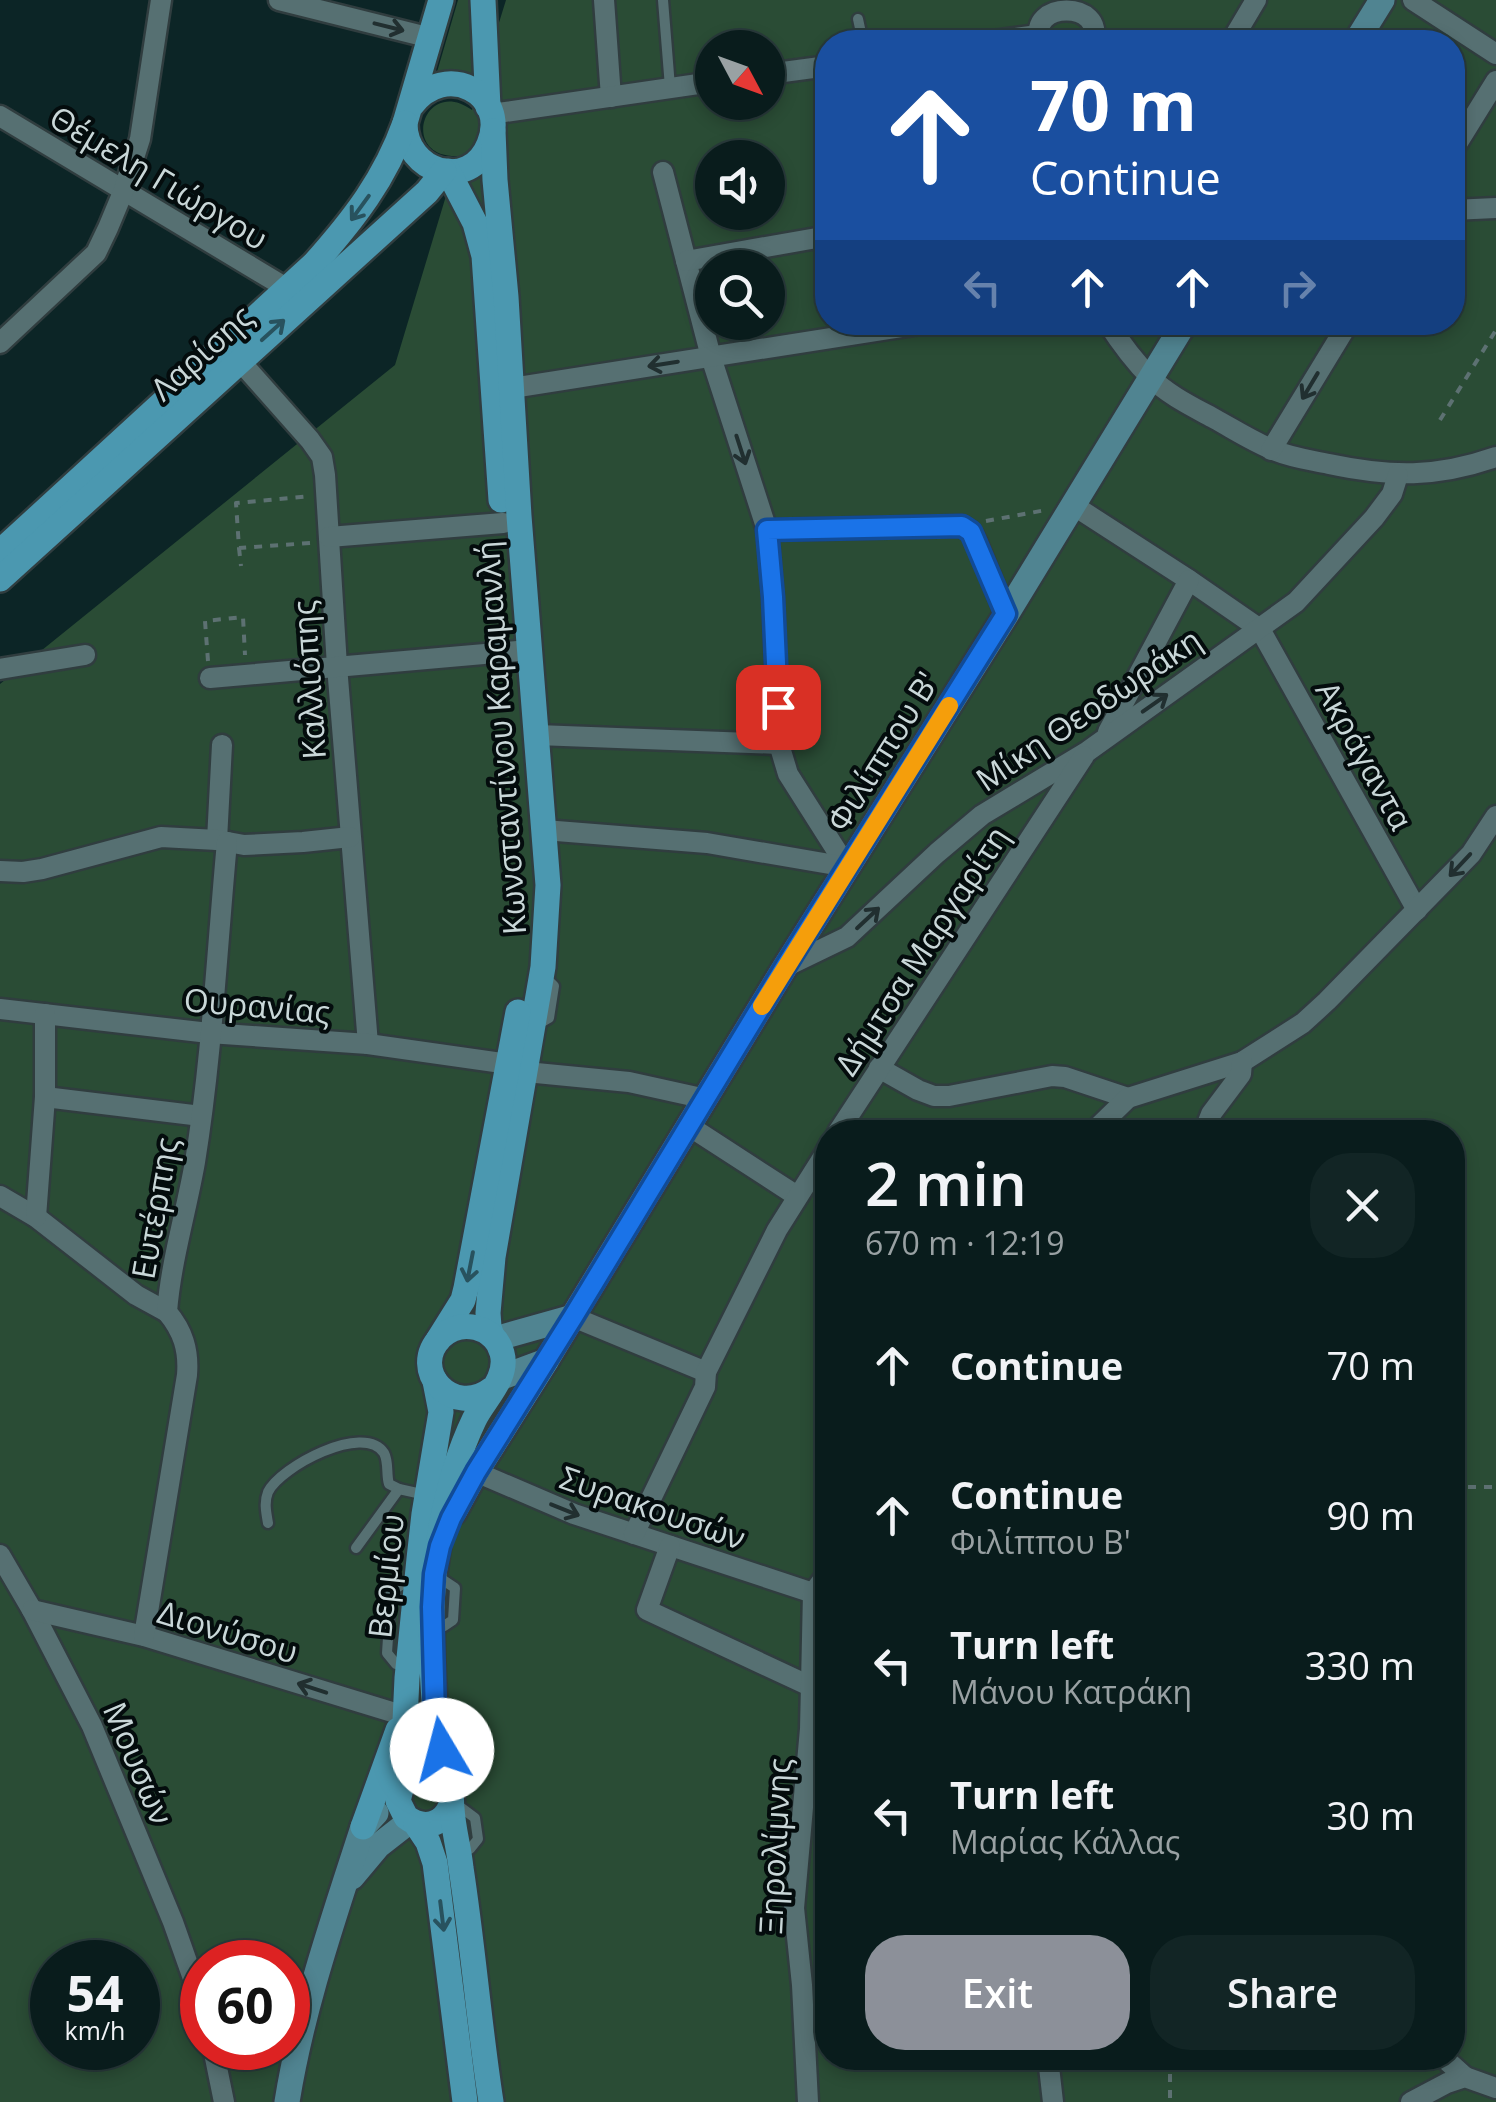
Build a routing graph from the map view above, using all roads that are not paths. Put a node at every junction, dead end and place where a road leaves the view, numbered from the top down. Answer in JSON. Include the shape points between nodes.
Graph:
{"nodes":[{"id":1,"x":162,"y":0,"type":"edge"},
{"id":2,"x":279,"y":0,"type":"edge"},
{"id":3,"x":442,"y":0,"type":"edge"},
{"id":4,"x":483,"y":0,"type":"edge"},
{"id":5,"x":604,"y":0,"type":"edge"},
{"id":6,"x":664,"y":0,"type":"edge"},
{"id":7,"x":1256,"y":0,"type":"edge"},
{"id":8,"x":1382,"y":0,"type":"edge"},
{"id":9,"x":1413,"y":0,"type":"edge"},
{"id":10,"x":1077,"y":2,"type":"edge"},
{"id":11,"x":1038,"y":6,"type":"edge"},
{"id":12,"x":858,"y":19,"type":"dead end"},
{"id":13,"x":860,"y":30,"type":"edge"},
{"id":14,"x":1095,"y":30,"type":"edge"},
{"id":15,"x":1238,"y":30,"type":"edge"},
{"id":16,"x":1363,"y":30,"type":"edge"},
{"id":17,"x":1459,"y":30,"type":"edge"},
{"id":18,"x":1465,"y":34,"type":"edge"},
{"id":19,"x":430,"y":38,"type":"junction"},
{"id":20,"x":1496,"y":54,"type":"edge"},
{"id":21,"x":815,"y":68,"type":"edge"},
{"id":22,"x":785,"y":72,"type":"edge"},
{"id":23,"x":1496,"y":81,"type":"edge"},
{"id":24,"x":695,"y":84,"type":"edge"},
{"id":25,"x":670,"y":88,"type":"junction"},
{"id":26,"x":610,"y":97,"type":"junction"},
{"id":27,"x":408,"y":114,"type":"junction"},
{"id":28,"x":0,"y":116,"type":"edge"},
{"id":29,"x":491,"y":117,"type":"junction"},
{"id":30,"x":1465,"y":131,"type":"edge"},
{"id":31,"x":446,"y":171,"type":"junction"},
{"id":32,"x":664,"y":172,"type":"dead end"},
{"id":33,"x":123,"y":192,"type":"junction"},
{"id":34,"x":1496,"y":208,"type":"edge"},
{"id":35,"x":1465,"y":209,"type":"edge"},
{"id":36,"x":405,"y":212,"type":"junction"},
{"id":37,"x":475,"y":223,"type":"junction"},
{"id":38,"x":815,"y":238,"type":"edge"},
{"id":39,"x":686,"y":261,"type":"junction"},
{"id":40,"x":297,"y":295,"type":"junction"},
{"id":41,"x":850,"y":335,"type":"edge"},
{"id":42,"x":1117,"y":335,"type":"edge"},
{"id":43,"x":1177,"y":335,"type":"edge"},
{"id":44,"x":1341,"y":335,"type":"edge"},
{"id":45,"x":0,"y":343,"type":"edge"},
{"id":46,"x":233,"y":353,"type":"junction"},
{"id":47,"x":711,"y":357,"type":"junction"},
{"id":48,"x":1151,"y":379,"type":"junction"},
{"id":49,"x":502,"y":386,"type":"junction"},
{"id":50,"x":1272,"y":450,"type":"junction"},
{"id":51,"x":1496,"y":457,"type":"edge"},
{"id":52,"x":1398,"y":474,"type":"junction"},
{"id":53,"x":1073,"y":506,"type":"junction"},
{"id":54,"x":503,"y":523,"type":"junction"},
{"id":55,"x":767,"y":530,"type":"junction"},
{"id":56,"x":329,"y":539,"type":"junction"},
{"id":57,"x":4,"y":557,"type":"edge"},
{"id":58,"x":1189,"y":580,"type":"junction"},
{"id":59,"x":1006,"y":614,"type":"junction"},
{"id":60,"x":1260,"y":630,"type":"junction"},
{"id":61,"x":522,"y":650,"type":"junction"},
{"id":62,"x":86,"y":655,"type":"dead end"},
{"id":63,"x":337,"y":666,"type":"junction"},
{"id":64,"x":0,"y":669,"type":"edge"},
{"id":65,"x":210,"y":678,"type":"road end"},
{"id":66,"x":537,"y":735,"type":"junction"},
{"id":67,"x":779,"y":744,"type":"junction"},
{"id":68,"x":1096,"y":744,"type":"junction"},
{"id":69,"x":222,"y":745,"type":"dead end"},
{"id":70,"x":1496,"y":816,"type":"edge"},
{"id":71,"x":544,"y":830,"type":"junction"},
{"id":72,"x":350,"y":837,"type":"junction"},
{"id":73,"x":222,"y":841,"type":"junction"},
{"id":74,"x":847,"y":867,"type":"junction"},
{"id":75,"x":0,"y":871,"type":"edge"},
{"id":76,"x":1417,"y":910,"type":"junction"},
{"id":77,"x":785,"y":967,"type":"junction"},
{"id":78,"x":548,"y":980,"type":"dead end"},
{"id":79,"x":0,"y":1008,"type":"edge"},
{"id":80,"x":45,"y":1014,"type":"junction"},
{"id":81,"x":542,"y":1022,"type":"dead end"},
{"id":82,"x":209,"y":1033,"type":"junction"},
{"id":83,"x":368,"y":1044,"type":"junction"},
{"id":84,"x":1242,"y":1062,"type":"junction"},
{"id":85,"x":517,"y":1068,"type":"junction"},
{"id":86,"x":879,"y":1068,"type":"junction"},
{"id":87,"x":44,"y":1098,"type":"junction"},
{"id":88,"x":1128,"y":1098,"type":"junction"},
{"id":89,"x":706,"y":1099,"type":"junction"},
{"id":90,"x":200,"y":1116,"type":"junction"},
{"id":91,"x":846,"y":1120,"type":"edge"},
{"id":92,"x":1105,"y":1120,"type":"edge"},
{"id":93,"x":1209,"y":1120,"type":"edge"},
{"id":94,"x":689,"y":1126,"type":"junction"},
{"id":95,"x":815,"y":1169,"type":"edge"},
{"id":96,"x":0,"y":1196,"type":"edge"},
{"id":97,"x":797,"y":1196,"type":"junction"},
{"id":98,"x":36,"y":1216,"type":"junction"},
{"id":99,"x":167,"y":1312,"type":"junction"},
{"id":100,"x":573,"y":1317,"type":"junction"},
{"id":101,"x":493,"y":1338,"type":"junction"},
{"id":102,"x":438,"y":1340,"type":"junction"},
{"id":103,"x":546,"y":1361,"type":"junction"},
{"id":104,"x":706,"y":1372,"type":"junction"},
{"id":105,"x":433,"y":1376,"type":"junction"},
{"id":106,"x":496,"y":1383,"type":"junction"},
{"id":107,"x":476,"y":1472,"type":"junction"},
{"id":108,"x":399,"y":1490,"type":"junction"},
{"id":109,"x":427,"y":1495,"type":"junction"},
{"id":110,"x":268,"y":1523,"type":"dead end"},
{"id":111,"x":634,"y":1534,"type":"junction"},
{"id":112,"x":670,"y":1546,"type":"junction"},
{"id":113,"x":356,"y":1548,"type":"dead end"},
{"id":114,"x":0,"y":1555,"type":"edge"},
{"id":115,"x":434,"y":1574,"type":"junction"},
{"id":116,"x":815,"y":1580,"type":"edge"},
{"id":117,"x":404,"y":1582,"type":"dead end"},
{"id":118,"x":32,"y":1610,"type":"junction"},
{"id":119,"x":444,"y":1626,"type":"dead end"},
{"id":120,"x":144,"y":1636,"type":"junction"},
{"id":121,"x":396,"y":1664,"type":"dead end"},
{"id":122,"x":815,"y":1692,"type":"edge"},
{"id":123,"x":405,"y":1716,"type":"junction"},
{"id":124,"x":815,"y":1736,"type":"edge"},
{"id":125,"x":400,"y":1790,"type":"junction"},
{"id":126,"x":450,"y":1796,"type":"junction"},
{"id":127,"x":413,"y":1823,"type":"junction"},
{"id":128,"x":362,"y":1827,"type":"junction"},
{"id":129,"x":470,"y":1849,"type":"dead end"},
{"id":130,"x":346,"y":1885,"type":"junction"},
{"id":131,"x":180,"y":1942,"type":"edge"},
{"id":132,"x":217,"y":2070,"type":"edge"},
{"id":133,"x":1049,"y":2070,"type":"edge"},
{"id":134,"x":1458,"y":2070,"type":"edge"},
{"id":135,"x":1465,"y":2076,"type":"junction"},
{"id":136,"x":1496,"y":2088,"type":"edge"},
{"id":137,"x":224,"y":2102,"type":"edge"},
{"id":138,"x":287,"y":2102,"type":"edge"},
{"id":139,"x":465,"y":2102,"type":"edge"},
{"id":140,"x":491,"y":2102,"type":"edge"},
{"id":141,"x":808,"y":2102,"type":"edge"},
{"id":142,"x":1053,"y":2102,"type":"edge"},
{"id":143,"x":1411,"y":2102,"type":"edge"}],
"edges":[{"from":1,"to":33,"type":"street","via":[[140,139]]},
{"from":2,"to":19,"type":"street","one_way":true},
{"from":3,"to":19,"type":"main road","name":"Λαρίσης"},
{"from":4,"to":29,"type":"main road","name":"Κωνσταντίνου Καραμανλή"},
{"from":5,"to":26,"type":"street"},
{"from":6,"to":25,"type":"lane"},
{"from":7,"to":15,"type":"street"},
{"from":8,"to":16,"type":"main road"},
{"from":9,"to":17,"type":"street"},
{"from":10,"to":11,"type":"street"},
{"from":10,"to":14,"type":"street"},
{"from":12,"to":13,"type":"lane"},
{"from":18,"to":20,"type":"street"},
{"from":19,"to":27,"type":"main road","name":"Λαρίσης"},
{"from":21,"to":22,"type":"street"},
{"from":23,"to":30,"type":"street"},
{"from":24,"to":25,"type":"street"},
{"from":25,"to":26,"type":"street"},
{"from":26,"to":29,"type":"street"},
{"from":27,"to":29,"type":"main road","via":[[425,90],[455,83],[474,91]]},
{"from":27,"to":31,"type":"main road","via":[[412,151]]},
{"from":27,"to":40,"type":"main road","name":"Λαρίσης","one_way":true,"via":[[372,192]]},
{"from":28,"to":33,"type":"street","name":"Θέμελη Γιώργου"},
{"from":29,"to":31,"type":"main road","via":[[491,140],[482,157]]},
{"from":29,"to":49,"type":"main road","name":"Κωνσταντίνου Καραμανλή"},
{"from":31,"to":36,"type":"main road","name":"Λαρίσης"},
{"from":31,"to":37,"type":"main road","name":"Κωνσταντίνου Καραμανλή"},
{"from":32,"to":39,"type":"street"},
{"from":33,"to":40,"type":"street","name":"Θέμελη Γιώργου"},
{"from":33,"to":45,"type":"street","via":[[96,253]]},
{"from":34,"to":35,"type":"street"},
{"from":36,"to":37,"type":"main road","via":[[449,208]]},
{"from":36,"to":40,"type":"main road","name":"Λαρίσης"},
{"from":37,"to":49,"type":"main road","name":"Κωνσταντίνου Καραμανλή"},
{"from":38,"to":39,"type":"street"},
{"from":39,"to":47,"type":"street"},
{"from":40,"to":46,"type":"main road","name":"Λαρίσης"},
{"from":41,"to":47,"type":"street"},
{"from":42,"to":48,"type":"street"},
{"from":43,"to":48,"type":"main road","name":"Φιλίππου Β'"},
{"from":44,"to":50,"type":"street","one_way":true},
{"from":46,"to":56,"type":"street","name":"Καλλιόπης","via":[[322,457]]},
{"from":46,"to":57,"type":"main road","name":"Λαρίσης"},
{"from":47,"to":49,"type":"street","one_way":true},
{"from":47,"to":55,"type":"street","one_way":true},
{"from":48,"to":50,"type":"street"},
{"from":48,"to":53,"type":"main road","name":"Φιλίππου Β'"},
{"from":49,"to":54,"type":"main road","name":"Κωνσταντίνου Καραμανλή"},
{"from":49,"to":61,"type":"main road","name":"Κωνσταντίνου Καραμανλή"},
{"from":50,"to":52,"type":"street"},
{"from":51,"to":52,"type":"street"},
{"from":52,"to":60,"type":"street","name":"Μίκη Θεοδωράκη","via":[[1374,518],[1296,602]]},
{"from":53,"to":58,"type":"street"},
{"from":53,"to":59,"type":"main road","name":"Φιλίππου Β'"},
{"from":54,"to":56,"type":"street"},
{"from":54,"to":61,"type":"main road","name":"Κωνσταντίνου Καραμανλή"},
{"from":55,"to":59,"type":"street","via":[[962,526],[971,532]]},
{"from":55,"to":67,"type":"street"},
{"from":56,"to":63,"type":"street","name":"Καλλιόπης"},
{"from":58,"to":60,"type":"street"},
{"from":58,"to":68,"type":"street","name":"Δήμτσα Μαργαρίτη"},
{"from":59,"to":74,"type":"main road","name":"Φιλίππου Β'"},
{"from":68,"to":60,"type":"street","name":"Μίκη Θεοδωράκη","one_way":true},
{"from":60,"to":76,"type":"street","name":"Ακράγαντα"},
{"from":61,"to":63,"type":"street"},
{"from":61,"to":66,"type":"main road","name":"Κωνσταντίνου Καραμανλή"},
{"from":61,"to":85,"type":"main road","name":"Κωνσταντίνου Καραμανλή","via":[[533,912]]},
{"from":62,"to":64,"type":"street"},
{"from":63,"to":65,"type":"street"},
{"from":63,"to":72,"type":"street","name":"Καλλιόπης"},
{"from":66,"to":67,"type":"street"},
{"from":66,"to":71,"type":"main road","name":"Κωνσταντίνου Καραμανλή"},
{"from":67,"to":74,"type":"street","via":[[788,774]]},
{"from":77,"to":68,"type":"street","name":"Μίκη Θεοδωράκη","one_way":true,"via":[[847,937],[982,815]]},
{"from":68,"to":86,"type":"street","name":"Δήμτσα Μαργαρίτη"},
{"from":69,"to":73,"type":"street","name":"Ευτέρπης"},
{"from":70,"to":76,"type":"street","one_way":true},
{"from":71,"to":74,"type":"street","via":[[707,843]]},
{"from":71,"to":85,"type":"main road","name":"Κωνσταντίνου Καραμανλή","via":[[546,949]]},
{"from":72,"to":73,"type":"street"},
{"from":72,"to":83,"type":"street","name":"Καλλιόπης"},
{"from":73,"to":75,"type":"street","via":[[152,838],[42,868]]},
{"from":73,"to":82,"type":"street","name":"Ευτέρπης"},
{"from":74,"to":77,"type":"main road","name":"Φιλίππου Β'"},
{"from":76,"to":84,"type":"street","via":[[1303,1022]]},
{"from":77,"to":89,"type":"main road","name":"Φιλίππου Β'"},
{"from":78,"to":81,"type":"lane","via":[[554,986]]},
{"from":79,"to":80,"type":"street","name":"Ουρανίας"},
{"from":80,"to":82,"type":"street","name":"Ουρανίας"},
{"from":80,"to":87,"type":"street"},
{"from":82,"to":83,"type":"street","name":"Ουρανίας"},
{"from":82,"to":90,"type":"street","name":"Ευτέρπης"},
{"from":83,"to":85,"type":"street","name":"Ουρανίας"},
{"from":84,"to":88,"type":"street"},
{"from":84,"to":93,"type":"street","via":[[1241,1074]]},
{"from":85,"to":89,"type":"street","name":"Ουρανίας"},
{"from":85,"to":101,"type":"main road","name":"Κωνσταντίνου Καραμανλή","via":[[493,1257]]},
{"from":85,"to":102,"type":"main road","name":"Κωνσταντίνου Καραμανλή","one_way":true,"via":[[463,1300]]},
{"from":86,"to":88,"type":"street","via":[[934,1096],[1052,1076]]},
{"from":86,"to":91,"type":"street","name":"Δήμτσα Μαργαρίτη"},
{"from":87,"to":90,"type":"street"},
{"from":87,"to":98,"type":"street"},
{"from":88,"to":92,"type":"street"},
{"from":89,"to":94,"type":"main road","name":"Φιλίππου Β'"},
{"from":90,"to":99,"type":"street","name":"Ευτέρπης"},
{"from":94,"to":97,"type":"street"},
{"from":94,"to":100,"type":"main road","name":"Φιλίππου Β'"},
{"from":95,"to":97,"type":"street"},
{"from":96,"to":98,"type":"street"},
{"from":97,"to":104,"type":"street"},
{"from":98,"to":99,"type":"street"},
{"from":99,"to":120,"type":"street","name":"Ευτέρπης","via":[[186,1349],[187,1375]]},
{"from":100,"to":101,"type":"main road"},
{"from":100,"to":103,"type":"main road","name":"Φιλίππου Β'"},
{"from":100,"to":104,"type":"street"},
{"from":101,"to":102,"type":"main road","via":[[462,1326]]},
{"from":101,"to":106,"type":"main road","via":[[503,1355]]},
{"from":102,"to":105,"type":"main road"},
{"from":103,"to":106,"type":"main road"},
{"from":103,"to":107,"type":"main road"},
{"from":104,"to":111,"type":"street"},
{"from":105,"to":106,"type":"main road","via":[[456,1398],[475,1398]]},
{"from":105,"to":109,"type":"main road","name":"Βερμίου","via":[[441,1412]]},
{"from":106,"to":115,"type":"main road","name":"Βερμίου","via":[[457,1459]]},
{"from":107,"to":111,"type":"street","name":"Συρακουσών","one_way":true},
{"from":107,"to":115,"type":"main road","via":[[451,1518]]},
{"from":108,"to":109,"type":"lane"},
{"from":108,"to":110,"type":"lane","via":[[389,1484],[384,1453],[377,1448],[334,1447],[275,1482],[266,1496]]},
{"from":108,"to":113,"type":"lane"},
{"from":109,"to":123,"type":"main road","name":"Βερμίου"},
{"from":111,"to":112,"type":"street","name":"Συρακουσών"},
{"from":112,"to":116,"type":"street","name":"Συρακουσών"},
{"from":112,"to":122,"type":"street","via":[[647,1610]]},
{"from":114,"to":118,"type":"street","name":"Μουσών"},
{"from":115,"to":119,"type":"lane","via":[[454,1588],[452,1620]]},
{"from":115,"to":126,"type":"main road","name":"Βερμίου","via":[[435,1715]]},
{"from":117,"to":121,"type":"lane","via":[[391,1592],[386,1653]]},
{"from":118,"to":120,"type":"street","name":"Διονύσου"},
{"from":118,"to":131,"type":"street","name":"Μουσών","via":[[92,1726]]},
{"from":123,"to":120,"type":"street","name":"Διονύσου","one_way":true},
{"from":123,"to":125,"type":"main road","name":"Βερμίου"},
{"from":123,"to":128,"type":"main road"},
{"from":124,"to":141,"type":"street","name":"Ξηρολίμνης","via":[[794,1908]]},
{"from":125,"to":126,"type":"main road","via":[[412,1775],[425,1772],[438,1775]]},
{"from":125,"to":127,"type":"main road","via":[[402,1812]]},
{"from":125,"to":128,"type":"main road"},
{"from":126,"to":127,"type":"main road","via":[[438,1822]]},
{"from":126,"to":129,"type":"lane","via":[[475,1818],[478,1839]]},
{"from":126,"to":140,"type":"main road","name":"Βερμίου"},
{"from":127,"to":130,"type":"main road","via":[[378,1846]]},
{"from":127,"to":139,"type":"main road","one_way":true,"via":[[435,1864]]},
{"from":128,"to":130,"type":"main road"},
{"from":130,"to":138,"type":"main road"},
{"from":132,"to":137,"type":"street"},
{"from":133,"to":142,"type":"street"},
{"from":134,"to":135,"type":"street"},
{"from":135,"to":136,"type":"street"},
{"from":135,"to":143,"type":"street"}]}
